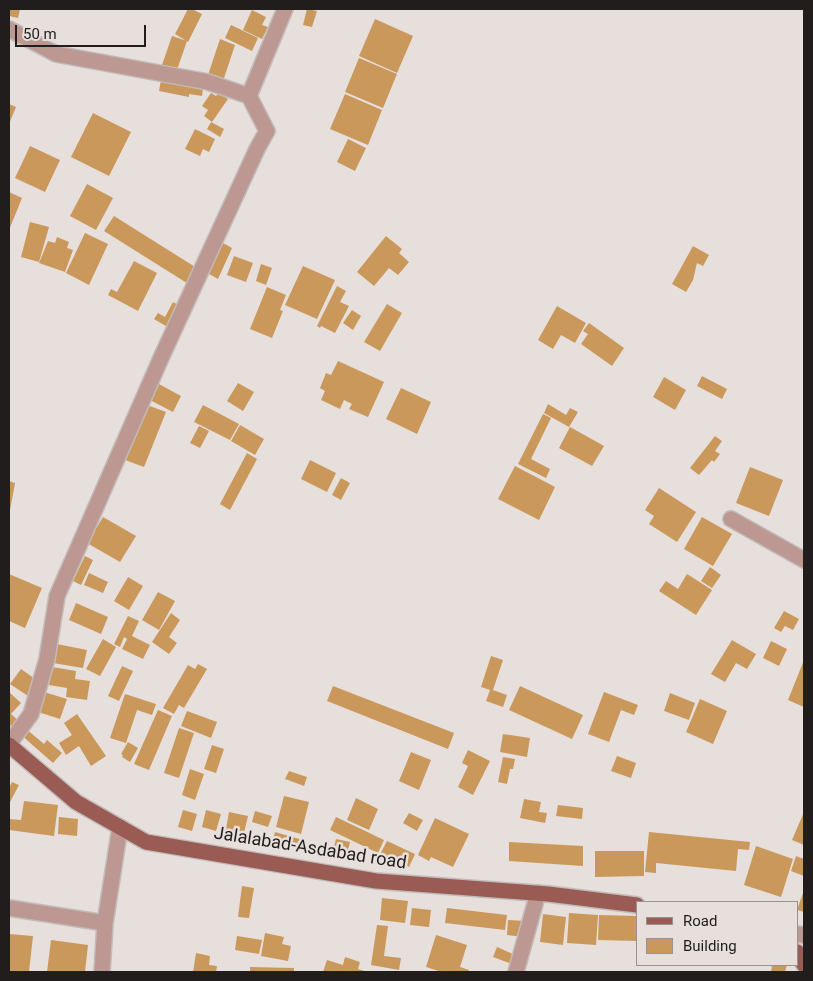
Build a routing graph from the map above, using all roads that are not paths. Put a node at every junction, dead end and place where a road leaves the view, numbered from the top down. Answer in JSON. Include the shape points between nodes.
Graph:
{"nodes":[{"id":1,"x":285,"y":9,"type":"edge"},
{"id":2,"x":9,"y":29,"type":"edge"},
{"id":3,"x":249,"y":96,"type":"junction"},
{"id":4,"x":731,"y":519,"type":"dead end"},
{"id":5,"x":804,"y":560,"type":"edge"},
{"id":6,"x":9,"y":745,"type":"edge"},
{"id":7,"x":120,"y":827,"type":"junction"},
{"id":8,"x":538,"y":893,"type":"junction"},
{"id":9,"x":636,"y":905,"type":"edge"},
{"id":10,"x":9,"y":908,"type":"edge"},
{"id":11,"x":104,"y":923,"type":"junction"},
{"id":12,"x":102,"y":972,"type":"edge"},
{"id":13,"x":516,"y":972,"type":"edge"}],
"edges":[{"from":1,"to":3,"type":"street"},
{"from":2,"to":3,"type":"street","via":[[56,54],[208,82]]},
{"from":3,"to":6,"type":"street","via":[[267,131],[161,358],[57,596],[47,659],[31,714]]},
{"from":4,"to":5,"type":"street"},
{"from":6,"to":7,"type":"main road","name":"Jalalabad-Asdabad road","via":[[76,802]]},
{"from":7,"to":8,"type":"main road","name":"Jalalabad-Asdabad road","via":[[146,842],[376,881]]},
{"from":7,"to":11,"type":"street"},
{"from":8,"to":9,"type":"main road","name":"Jalalabad-Asdabad road"},
{"from":8,"to":13,"type":"street"},
{"from":10,"to":11,"type":"street"},
{"from":11,"to":12,"type":"street"}]}
